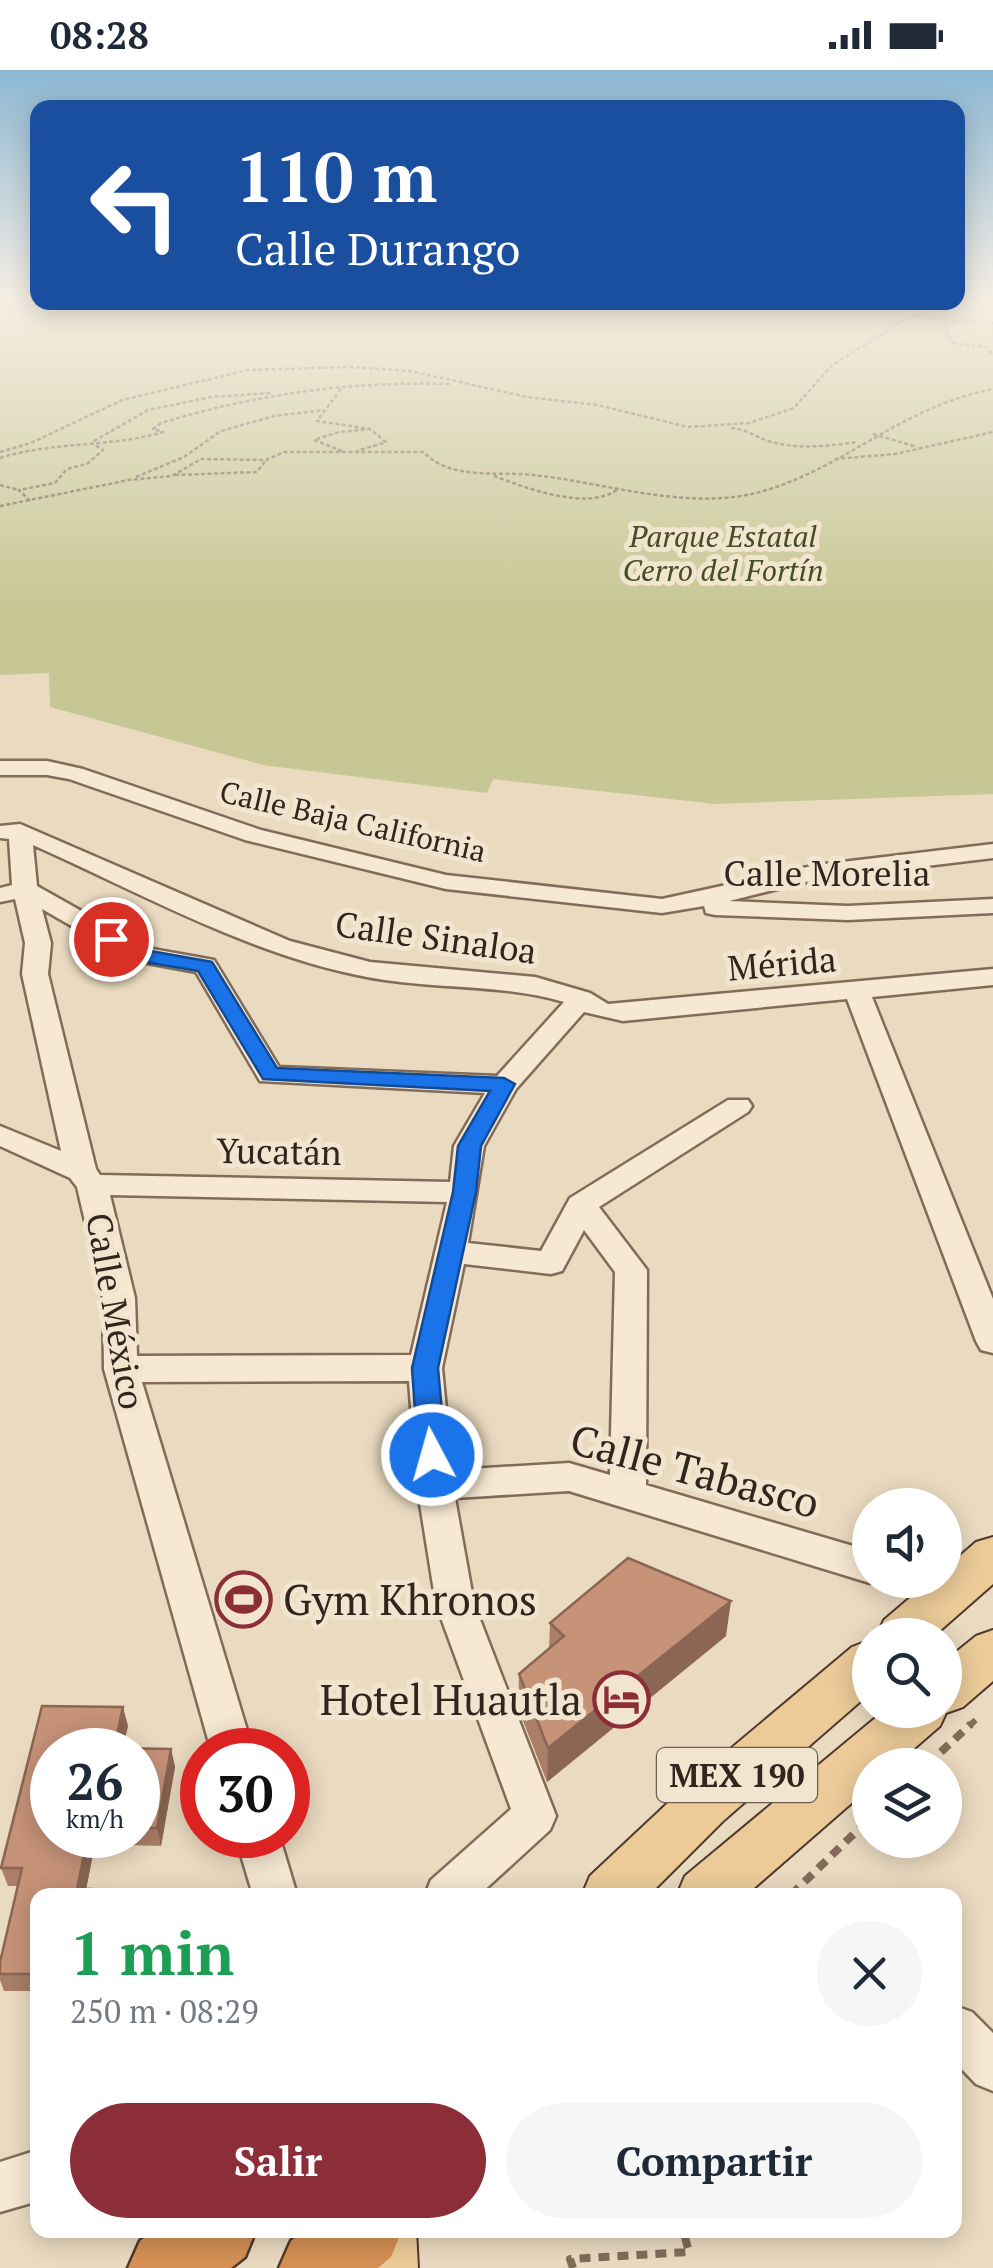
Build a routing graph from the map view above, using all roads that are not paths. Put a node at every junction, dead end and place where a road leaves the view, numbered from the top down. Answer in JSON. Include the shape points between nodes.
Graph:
{"nodes":[{"id":1,"x":0,"y":768,"type":"edge"},
{"id":2,"x":10,"y":832,"type":"edge"},
{"id":3,"x":993,"y":851,"type":"edge"},
{"id":4,"x":12,"y":892,"type":"edge"},
{"id":5,"x":662,"y":906,"type":"junction"},
{"id":6,"x":993,"y":906,"type":"edge"},
{"id":7,"x":992,"y":978,"type":"edge"},
{"id":8,"x":857,"y":991,"type":"junction"},
{"id":9,"x":580,"y":999,"type":"junction"},
{"id":10,"x":504,"y":1084,"type":"junction"},
{"id":11,"x":738,"y":1106,"type":"dead end"},
{"id":12,"x":0,"y":1135,"type":"edge"},
{"id":13,"x":86,"y":1178,"type":"junction"},
{"id":14,"x":464,"y":1192,"type":"junction"},
{"id":15,"x":581,"y":1205,"type":"junction"},
{"id":16,"x":451,"y":1252,"type":"junction"},
{"id":17,"x":993,"y":1341,"type":"edge"},
{"id":18,"x":425,"y":1368,"type":"junction"},
{"id":19,"x":121,"y":1369,"type":"junction"},
{"id":20,"x":435,"y":1486,"type":"junction"},
{"id":21,"x":628,"y":1493,"type":"junction"},
{"id":22,"x":993,"y":1556,"type":"edge"},
{"id":23,"x":852,"y":1561,"type":"edge"},
{"id":24,"x":962,"y":1571,"type":"edge"},
{"id":25,"x":993,"y":1651,"type":"edge"},
{"id":26,"x":852,"y":1677,"type":"edge"},
{"id":27,"x":962,"y":1677,"type":"edge"},
{"id":28,"x":226,"y":1728,"type":"edge"},
{"id":29,"x":901,"y":1728,"type":"edge"},
{"id":30,"x":264,"y":1858,"type":"edge"},
{"id":31,"x":273,"y":1888,"type":"edge"},
{"id":32,"x":454,"y":1888,"type":"edge"},
{"id":33,"x":617,"y":1888,"type":"edge"},
{"id":34,"x":713,"y":1888,"type":"edge"},
{"id":35,"x":962,"y":2036,"type":"edge"},
{"id":36,"x":993,"y":2067,"type":"edge"},
{"id":37,"x":30,"y":2179,"type":"edge"},
{"id":38,"x":0,"y":2187,"type":"edge"},
{"id":39,"x":207,"y":2238,"type":"edge"},
{"id":40,"x":167,"y":2268,"type":"edge"}],
"edges":[{"from":1,"to":5,"type":"street","name":"Calle Baja California","via":[[75,774],[253,836],[446,882]]},
{"from":2,"to":4,"type":"street","name":"Calle México"},
{"from":2,"to":9,"type":"street","name":"Calle Sinaloa","via":[[281,946],[370,970],[535,985]]},
{"from":3,"to":5,"type":"street","name":"Calle Baja California","via":[[817,872]]},
{"from":4,"to":10,"type":"street","via":[[140,956],[205,966],[270,1075]]},
{"from":4,"to":13,"type":"street","name":"Calle México","via":[[38,943],[34,974]]},
{"from":5,"to":6,"type":"street","name":"Calle Morelia","via":[[848,913]]},
{"from":7,"to":8,"type":"street","name":"Mérida"},
{"from":8,"to":9,"type":"street","name":"Mérida","via":[[623,1014]]},
{"from":8,"to":17,"type":"street"},
{"from":9,"to":10,"type":"street"},
{"from":10,"to":14,"type":"street","via":[[470,1146]]},
{"from":11,"to":15,"type":"street"},
{"from":12,"to":13,"type":"street"},
{"from":13,"to":14,"type":"street","name":"Yucatán"},
{"from":13,"to":19,"type":"street","name":"Calle México","via":[[119,1298]]},
{"from":14,"to":16,"type":"street"},
{"from":15,"to":16,"type":"street","via":[[550,1264]]},
{"from":15,"to":21,"type":"street","via":[[631,1270]]},
{"from":16,"to":18,"type":"street"},
{"from":18,"to":19,"type":"street"},
{"from":18,"to":20,"type":"street"},
{"from":19,"to":28,"type":"street","name":"Calle México"},
{"from":20,"to":21,"type":"street","name":"Calle Tabasco","via":[[569,1477]]},
{"from":20,"to":32,"type":"street","via":[[456,1604],[535,1816]]},
{"from":21,"to":23,"type":"street","name":"Calle Tabasco"},
{"from":22,"to":24,"type":"main road"},
{"from":25,"to":27,"type":"main road"},
{"from":26,"to":33,"type":"main road","number":"MEX 190"},
{"from":29,"to":34,"type":"main road","number":"MEX 190"},
{"from":30,"to":31,"type":"street"},
{"from":35,"to":36,"type":"street"},
{"from":37,"to":38,"type":"street"},
{"from":39,"to":40,"type":"highway"}]}
